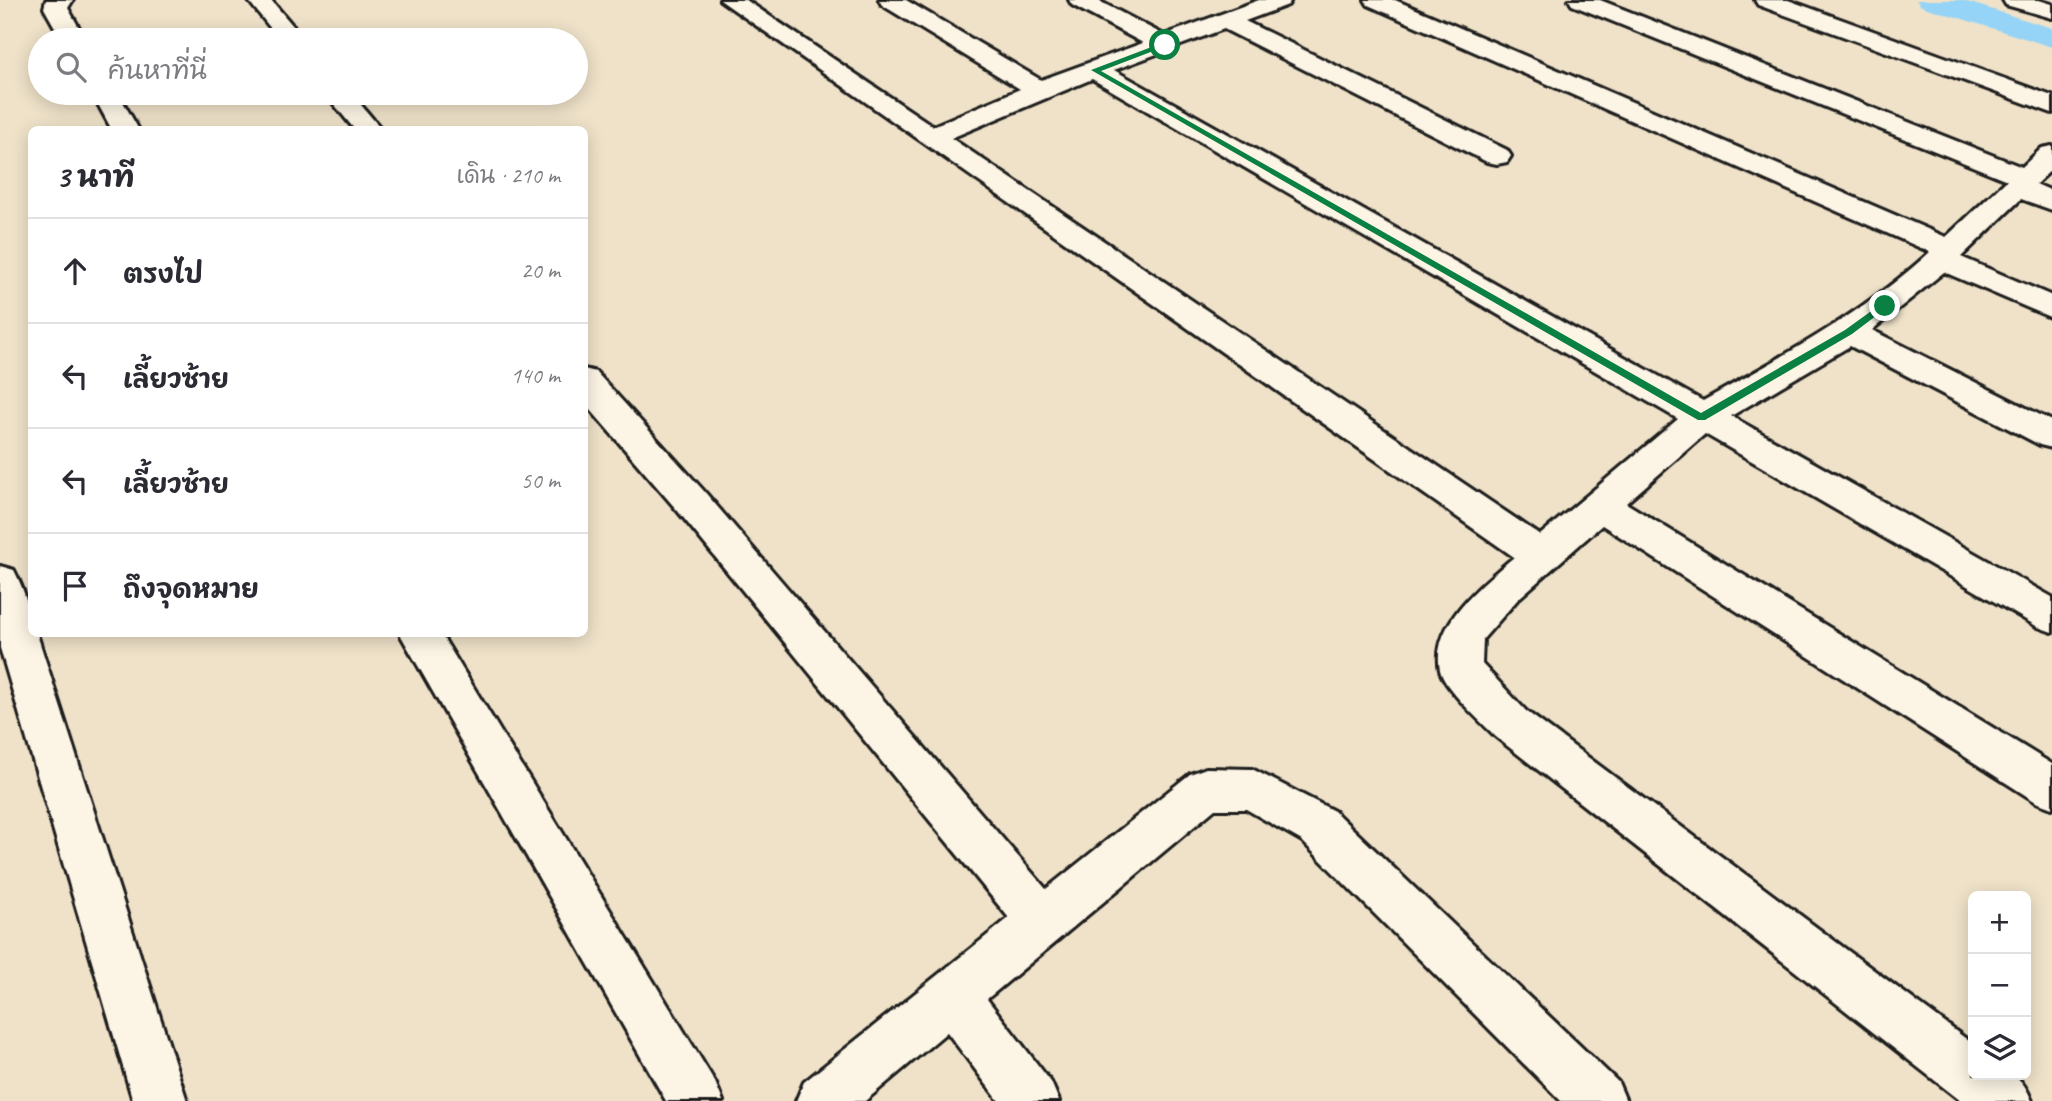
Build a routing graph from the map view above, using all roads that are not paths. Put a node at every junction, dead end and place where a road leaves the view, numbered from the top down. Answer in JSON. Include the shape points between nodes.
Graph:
{"nodes":[{"id":1,"x":62,"y":0,"type":"edge"},
{"id":2,"x":259,"y":0,"type":"edge"},
{"id":3,"x":732,"y":0,"type":"edge"},
{"id":4,"x":890,"y":0,"type":"edge"},
{"id":5,"x":1080,"y":0,"type":"edge"},
{"id":6,"x":1280,"y":0,"type":"edge"},
{"id":7,"x":1376,"y":0,"type":"edge"},
{"id":8,"x":1580,"y":0,"type":"edge"},
{"id":9,"x":1766,"y":0,"type":"edge"},
{"id":10,"x":2014,"y":0,"type":"edge"},
{"id":11,"x":2052,"y":11,"type":"edge"},
{"id":12,"x":1227,"y":21,"type":"junction"},
{"id":13,"x":67,"y":28,"type":"edge"},
{"id":14,"x":283,"y":28,"type":"edge"},
{"id":15,"x":1165,"y":45,"type":"junction"},
{"id":16,"x":1095,"y":70,"type":"junction"},
{"id":17,"x":1040,"y":90,"type":"junction"},
{"id":18,"x":112,"y":105,"type":"edge"},
{"id":19,"x":348,"y":105,"type":"edge"},
{"id":20,"x":2052,"y":105,"type":"edge"},
{"id":21,"x":124,"y":126,"type":"edge"},
{"id":22,"x":366,"y":126,"type":"edge"},
{"id":23,"x":930,"y":137,"type":"junction"},
{"id":24,"x":2052,"y":154,"type":"edge"},
{"id":25,"x":1497,"y":156,"type":"dead end"},
{"id":26,"x":2022,"y":182,"type":"junction"},
{"id":27,"x":2052,"y":201,"type":"edge"},
{"id":28,"x":1946,"y":255,"type":"junction"},
{"id":29,"x":2052,"y":308,"type":"edge"},
{"id":30,"x":1849,"y":332,"type":"junction"},
{"id":31,"x":588,"y":385,"type":"edge"},
{"id":32,"x":1701,"y":418,"type":"junction"},
{"id":33,"x":2052,"y":436,"type":"edge"},
{"id":34,"x":1600,"y":505,"type":"junction"},
{"id":35,"x":1541,"y":556,"type":"junction"},
{"id":36,"x":0,"y":581,"type":"edge"},
{"id":37,"x":2052,"y":617,"type":"edge"},
{"id":38,"x":422,"y":637,"type":"edge"},
{"id":39,"x":2052,"y":788,"type":"edge"},
{"id":40,"x":1042,"y":921,"type":"junction"},
{"id":41,"x":951,"y":995,"type":"junction"},
{"id":42,"x":160,"y":1101,"type":"edge"},
{"id":43,"x":696,"y":1101,"type":"edge"},
{"id":44,"x":823,"y":1101,"type":"edge"},
{"id":45,"x":1032,"y":1101,"type":"edge"},
{"id":46,"x":1599,"y":1101,"type":"edge"},
{"id":47,"x":2006,"y":1101,"type":"edge"}],
"edges":[{"from":1,"to":13,"type":"street","via":[[56,2],[56,8]]},
{"from":2,"to":14,"type":"street"},
{"from":3,"to":23,"type":"street"},
{"from":4,"to":17,"type":"street"},
{"from":5,"to":15,"type":"street"},
{"from":6,"to":12,"type":"street"},
{"from":7,"to":28,"type":"street"},
{"from":8,"to":26,"type":"street"},
{"from":9,"to":20,"type":"street"},
{"from":10,"to":11,"type":"street"},
{"from":12,"to":15,"type":"street"},
{"from":12,"to":25,"type":"street"},
{"from":15,"to":16,"type":"street"},
{"from":16,"to":17,"type":"street"},
{"from":16,"to":32,"type":"street"},
{"from":17,"to":23,"type":"street"},
{"from":18,"to":21,"type":"street"},
{"from":19,"to":22,"type":"street"},
{"from":23,"to":35,"type":"street"},
{"from":24,"to":26,"type":"street"},
{"from":26,"to":27,"type":"street"},
{"from":26,"to":28,"type":"street"},
{"from":28,"to":29,"type":"street"},
{"from":28,"to":30,"type":"street"},
{"from":30,"to":32,"type":"street"},
{"from":30,"to":33,"type":"street"},
{"from":31,"to":40,"type":"street"},
{"from":32,"to":34,"type":"street"},
{"from":32,"to":37,"type":"street"},
{"from":34,"to":35,"type":"street"},
{"from":34,"to":39,"type":"street"},
{"from":35,"to":47,"type":"street","via":[[1504,588],[1463,634],[1461,670],[1511,724]]},
{"from":36,"to":42,"type":"street"},
{"from":38,"to":43,"type":"street"},
{"from":40,"to":41,"type":"street"},
{"from":40,"to":46,"type":"street","via":[[1206,788],[1252,789],[1318,826]]},
{"from":41,"to":44,"type":"street"},
{"from":41,"to":45,"type":"street"}]}
